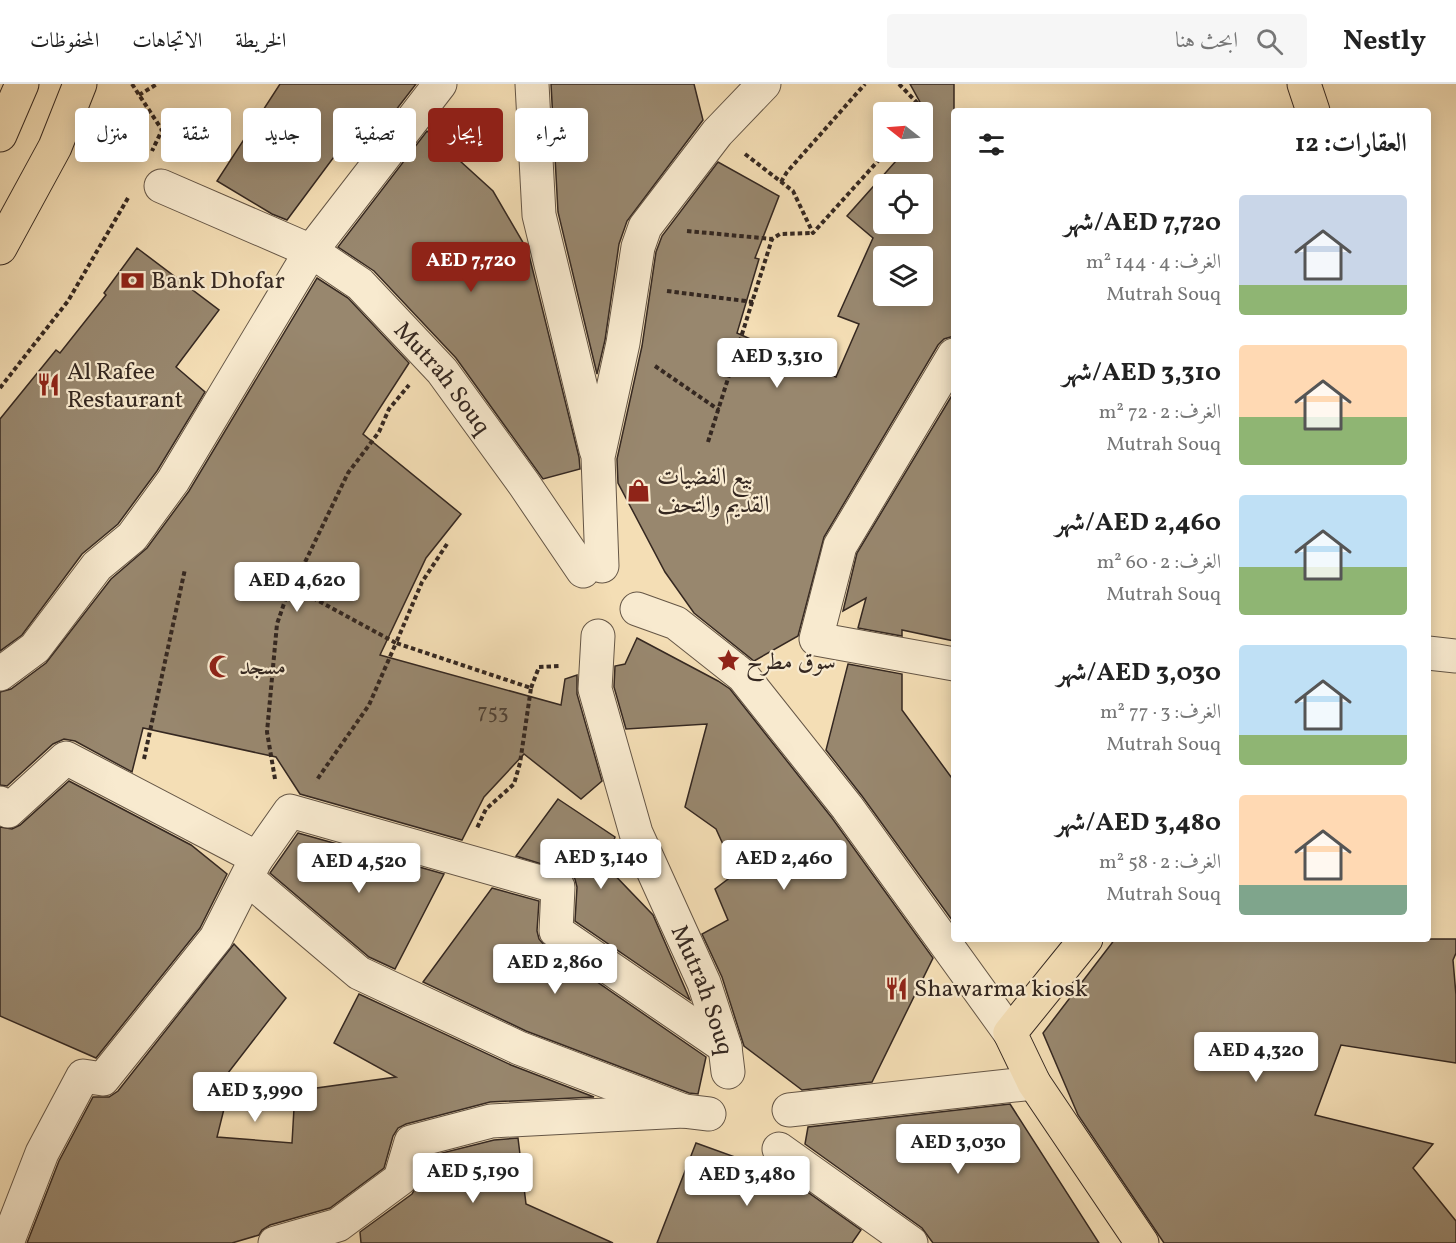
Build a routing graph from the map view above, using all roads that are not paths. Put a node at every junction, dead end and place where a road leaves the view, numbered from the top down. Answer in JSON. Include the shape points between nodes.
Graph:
{"nodes":[{"id":1,"x":22,"y":84,"type":"edge"},
{"id":2,"x":80,"y":84,"type":"edge"},
{"id":3,"x":440,"y":84,"type":"edge"},
{"id":4,"x":532,"y":84,"type":"edge"},
{"id":5,"x":764,"y":84,"type":"edge"},
{"id":6,"x":1304,"y":84,"type":"edge"},
{"id":7,"x":1312,"y":108,"type":"edge"},
{"id":8,"x":0,"y":135,"type":"edge"},
{"id":9,"x":161,"y":186,"type":"dead end"},
{"id":10,"x":0,"y":248,"type":"edge"},
{"id":11,"x":311,"y":251,"type":"junction"},
{"id":12,"x":951,"y":360,"type":"edge"},
{"id":13,"x":598,"y":457,"type":"junction"},
{"id":14,"x":637,"y":609,"type":"dead end"},
{"id":15,"x":598,"y":636,"type":"dead end"},
{"id":16,"x":1431,"y":653,"type":"edge"},
{"id":17,"x":1456,"y":656,"type":"edge"},
{"id":18,"x":951,"y":663,"type":"edge"},
{"id":19,"x":0,"y":674,"type":"edge"},
{"id":20,"x":0,"y":803,"type":"edge"},
{"id":21,"x":252,"y":868,"type":"junction"},
{"id":22,"x":1084,"y":942,"type":"edge"},
{"id":23,"x":1010,"y":1033,"type":"junction"},
{"id":24,"x":1034,"y":1083,"type":"junction"},
{"id":25,"x":789,"y":1110,"type":"dead end"},
{"id":26,"x":779,"y":1149,"type":"dead end"},
{"id":27,"x":7,"y":1243,"type":"edge"},
{"id":28,"x":275,"y":1243,"type":"edge"},
{"id":29,"x":911,"y":1243,"type":"edge"},
{"id":30,"x":1142,"y":1243,"type":"edge"}],
"edges":[{"from":1,"to":8,"type":"main road"},
{"from":2,"to":10,"type":"main road","via":[[55,147]]},
{"from":3,"to":11,"type":"street"},
{"from":4,"to":13,"type":"street","via":[[539,215]]},
{"from":5,"to":13,"type":"street","name":"Mutrah Souq","via":[[717,134],[645,227]]},
{"from":6,"to":7,"type":"main road"},
{"from":9,"to":11,"type":"street","name":"Mutrah Souq"},
{"from":11,"to":13,"type":"street","name":"Mutrah Souq","via":[[360,284],[438,366],[524,484],[592,568]]},
{"from":11,"to":19,"type":"street","via":[[173,481],[132,537],[97,566],[34,648]]},
{"from":12,"to":18,"type":"street","via":[[840,546],[816,639]]},
{"from":14,"to":23,"type":"street","via":[[676,623],[743,676],[847,807]]},
{"from":15,"to":21,"type":"street","name":"Mutrah Souq","via":[[595,689],[636,833],[704,983],[727,1059],[556,931],[558,887],[290,811]]},
{"from":16,"to":17,"type":"street"},
{"from":20,"to":21,"type":"street","via":[[8,811],[66,758],[137,795]]},
{"from":21,"to":27,"type":"street","via":[[216,938],[103,1079],[83,1076],[42,1153]]},
{"from":21,"to":28,"type":"street","via":[[359,973],[519,1048],[696,1113],[491,1120],[411,1142],[400,1179],[338,1225]]},
{"from":22,"to":23,"type":"main road"},
{"from":23,"to":24,"type":"main road"},
{"from":24,"to":25,"type":"street"},
{"from":24,"to":30,"type":"main road"},
{"from":26,"to":29,"type":"street"}]}
